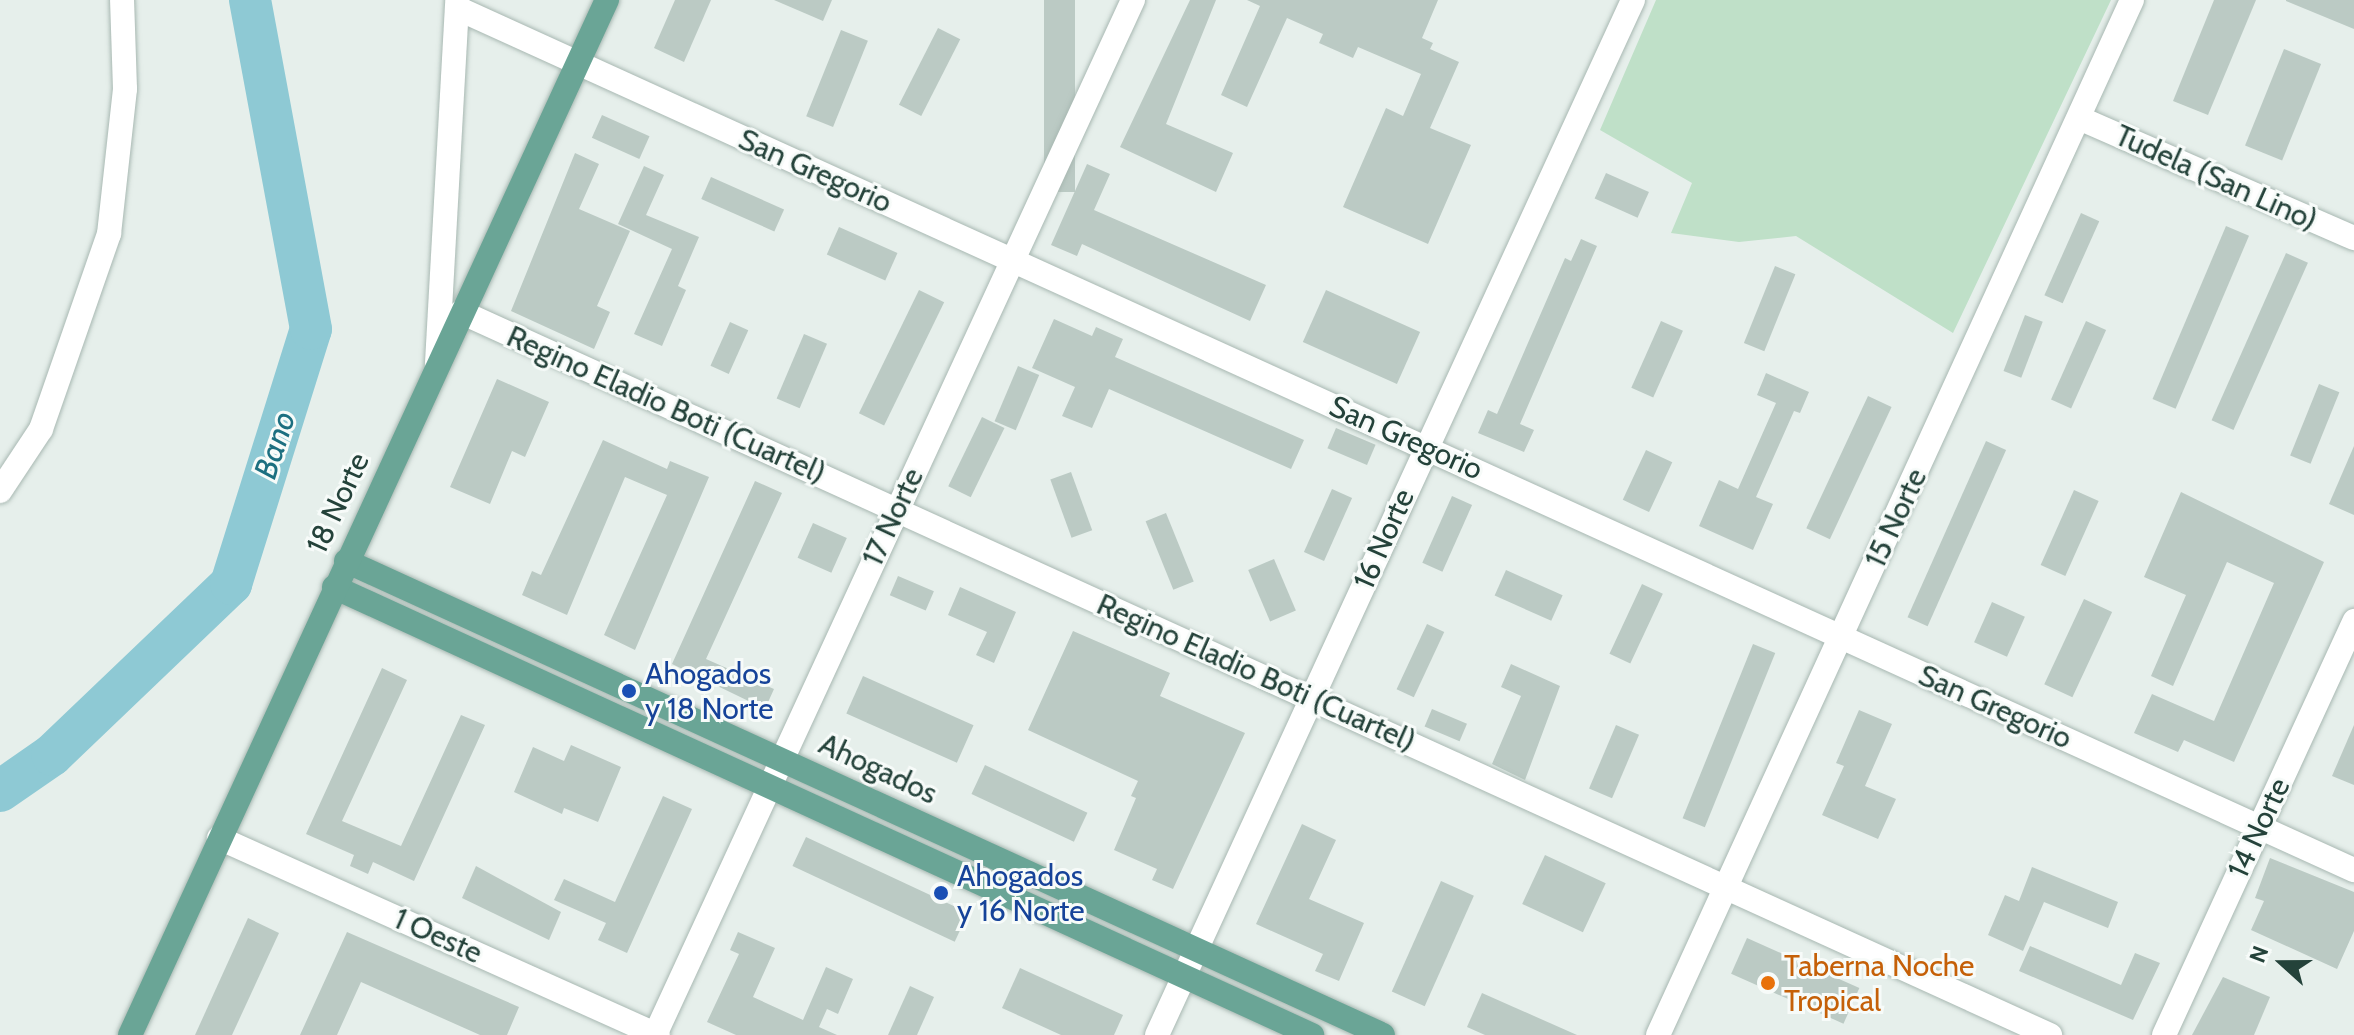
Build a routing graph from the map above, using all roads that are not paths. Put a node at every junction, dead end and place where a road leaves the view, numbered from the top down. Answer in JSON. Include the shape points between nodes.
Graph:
{"nodes":[{"id":1,"x":122,"y":0,"type":"edge"},
{"id":2,"x":607,"y":0,"type":"edge"},
{"id":3,"x":1133,"y":0,"type":"edge"},
{"id":4,"x":1633,"y":0,"type":"edge"},
{"id":5,"x":2132,"y":0,"type":"edge"},
{"id":6,"x":457,"y":4,"type":"edge"},
{"id":7,"x":578,"y":63,"type":"junction"},
{"id":8,"x":2079,"y":118,"type":"junction"},
{"id":9,"x":2354,"y":238,"type":"edge"},
{"id":10,"x":1013,"y":260,"type":"junction"},
{"id":11,"x":461,"y":312,"type":"junction"},
{"id":12,"x":437,"y":363,"type":"junction"},
{"id":13,"x":1426,"y":446,"type":"junction"},
{"id":14,"x":0,"y":491,"type":"edge"},
{"id":15,"x":896,"y":509,"type":"junction"},
{"id":16,"x":346,"y":561,"type":"junction"},
{"id":17,"x":334,"y":587,"type":"junction"},
{"id":18,"x":2354,"y":621,"type":"edge"},
{"id":19,"x":1841,"y":637,"type":"junction"},
{"id":20,"x":1312,"y":698,"type":"junction"},
{"id":21,"x":781,"y":760,"type":"junction"},
{"id":22,"x":768,"y":789,"type":"junction"},
{"id":23,"x":2260,"y":827,"type":"junction"},
{"id":24,"x":219,"y":838,"type":"junction"},
{"id":25,"x":2354,"y":870,"type":"edge"},
{"id":26,"x":1726,"y":887,"type":"junction"},
{"id":27,"x":1196,"y":950,"type":"junction"},
{"id":28,"x":1184,"y":976,"type":"junction"},
{"id":29,"x":130,"y":1035,"type":"edge"},
{"id":30,"x":656,"y":1035,"type":"edge"},
{"id":31,"x":1157,"y":1035,"type":"edge"},
{"id":32,"x":1312,"y":1035,"type":"edge"},
{"id":33,"x":1383,"y":1035,"type":"edge"},
{"id":34,"x":1658,"y":1035,"type":"edge"},
{"id":35,"x":2050,"y":1035,"type":"edge"},
{"id":36,"x":2164,"y":1035,"type":"edge"}],
"edges":[{"from":1,"to":14,"type":"street","via":[[125,89],[109,234],[41,429]]},
{"from":2,"to":7,"type":"main road","name":"18 Norte"},
{"from":3,"to":10,"type":"street","name":"17 Norte"},
{"from":4,"to":13,"type":"street","name":"16 Norte"},
{"from":5,"to":8,"type":"street","name":"15 Norte"},
{"from":6,"to":7,"type":"street","name":"San Gregorio"},
{"from":6,"to":12,"type":"street"},
{"from":7,"to":10,"type":"street","name":"San Gregorio"},
{"from":7,"to":11,"type":"main road","name":"18 Norte"},
{"from":8,"to":9,"type":"street","name":"Tudela (San Lino)"},
{"from":8,"to":19,"type":"street","name":"15 Norte"},
{"from":10,"to":13,"type":"street","name":"San Gregorio"},
{"from":10,"to":15,"type":"street","name":"17 Norte"},
{"from":11,"to":12,"type":"main road","name":"18 Norte"},
{"from":11,"to":15,"type":"street","name":"Regino Eladio Boti (Cuartel)"},
{"from":12,"to":16,"type":"main road","name":"18 Norte"},
{"from":13,"to":19,"type":"street","name":"San Gregorio"},
{"from":13,"to":20,"type":"street","name":"16 Norte"},
{"from":15,"to":20,"type":"street","name":"Regino Eladio Boti (Cuartel)"},
{"from":15,"to":21,"type":"street","name":"17 Norte"},
{"from":16,"to":17,"type":"main road","name":"18 Norte"},
{"from":16,"to":21,"type":"main road","name":"Ahogados"},
{"from":17,"to":22,"type":"main road","name":"Ahogados"},
{"from":17,"to":24,"type":"main road","name":"18 Norte"},
{"from":18,"to":23,"type":"street","name":"14 Norte"},
{"from":19,"to":23,"type":"street","name":"San Gregorio"},
{"from":19,"to":26,"type":"street","name":"15 Norte"},
{"from":20,"to":26,"type":"street","name":"Regino Eladio Boti (Cuartel)"},
{"from":20,"to":27,"type":"street","name":"16 Norte"},
{"from":21,"to":22,"type":"street","name":"17 Norte"},
{"from":21,"to":27,"type":"main road","name":"Ahogados"},
{"from":22,"to":28,"type":"main road","name":"Ahogados"},
{"from":22,"to":30,"type":"street","name":"17 Norte"},
{"from":23,"to":25,"type":"street","name":"San Gregorio"},
{"from":23,"to":36,"type":"street","name":"14 Norte"},
{"from":24,"to":29,"type":"main road","name":"18 Norte"},
{"from":24,"to":30,"type":"street","name":"1 Oeste"},
{"from":26,"to":34,"type":"street","name":"15 Norte"},
{"from":26,"to":35,"type":"street","name":"Regino Eladio Boti (Cuartel)"},
{"from":27,"to":28,"type":"street","name":"16 Norte"},
{"from":27,"to":33,"type":"main road","name":"Ahogados"},
{"from":28,"to":31,"type":"street","name":"16 Norte"},
{"from":28,"to":32,"type":"main road","name":"Ahogados"}]}
